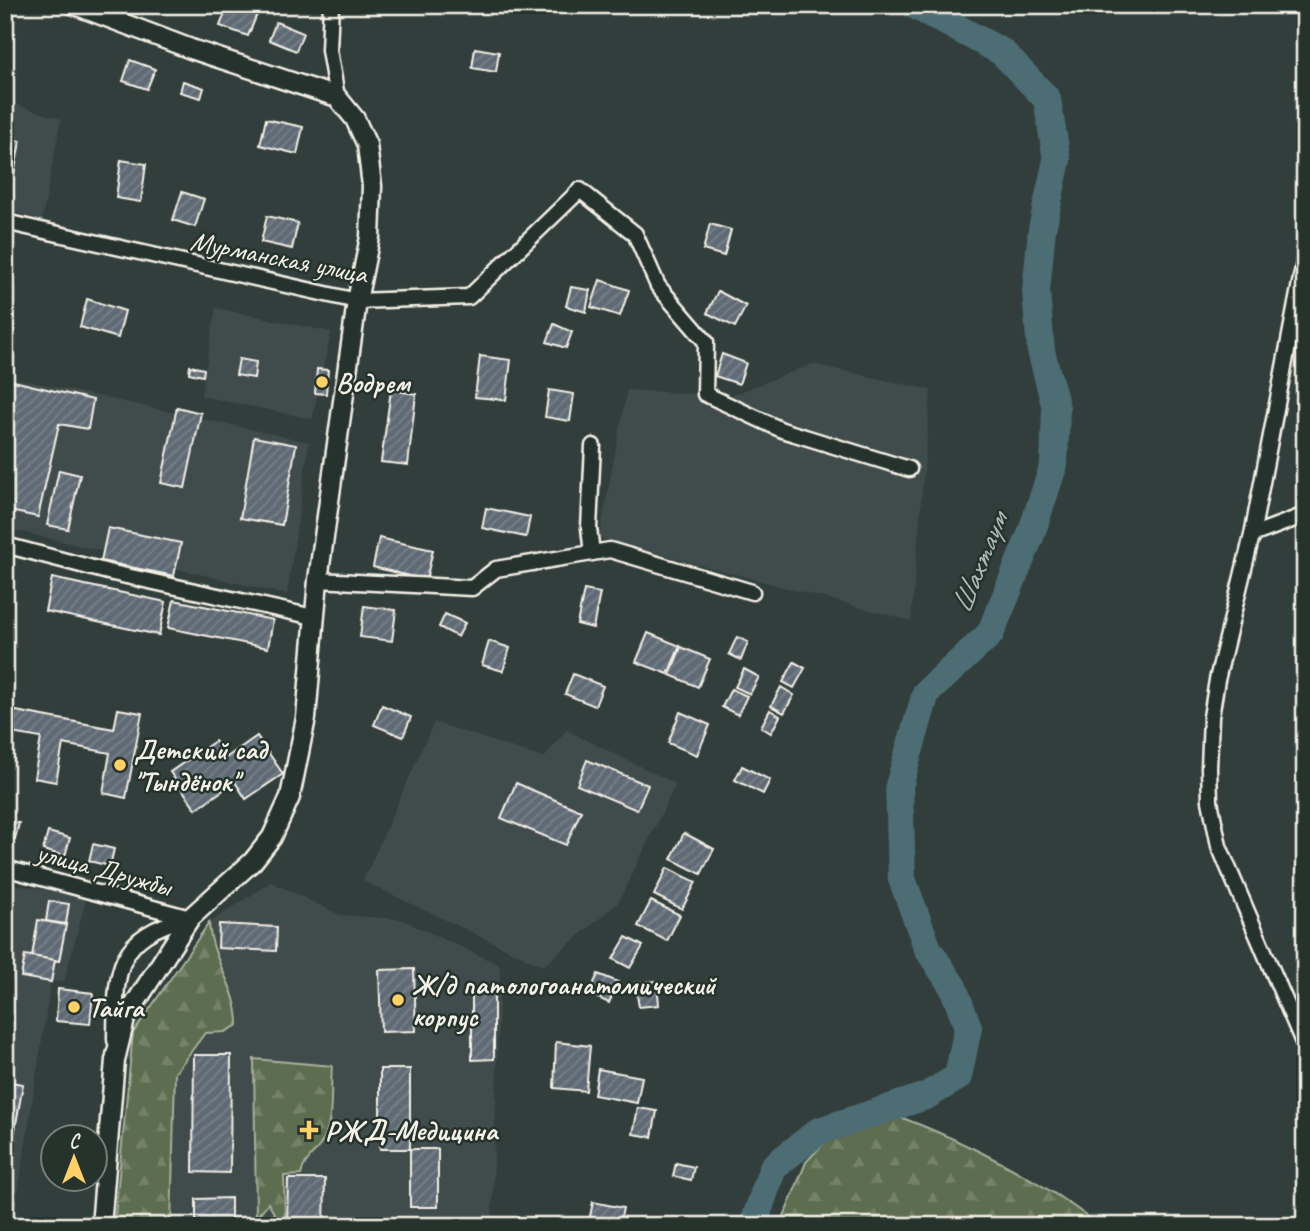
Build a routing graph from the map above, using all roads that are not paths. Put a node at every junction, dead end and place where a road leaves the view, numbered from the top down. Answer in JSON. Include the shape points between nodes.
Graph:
{"nodes":[{"id":1,"x":75,"y":5,"type":"edge"},
{"id":2,"x":331,"y":5,"type":"edge"},
{"id":3,"x":337,"y":97,"type":"junction"},
{"id":4,"x":5,"y":222,"type":"edge"},
{"id":5,"x":1305,"y":257,"type":"edge"},
{"id":6,"x":357,"y":301,"type":"junction"},
{"id":7,"x":593,"y":446,"type":"dead end"},
{"id":8,"x":909,"y":468,"type":"dead end"},
{"id":9,"x":1305,"y":515,"type":"edge"},
{"id":10,"x":1252,"y":535,"type":"junction"},
{"id":11,"x":5,"y":545,"type":"edge"},
{"id":12,"x":592,"y":552,"type":"junction"},
{"id":13,"x":318,"y":580,"type":"junction"},
{"id":14,"x":752,"y":592,"type":"dead end"},
{"id":15,"x":314,"y":617,"type":"junction"},
{"id":16,"x":5,"y":868,"type":"edge"},
{"id":17,"x":190,"y":918,"type":"junction"},
{"id":18,"x":1305,"y":1047,"type":"edge"},
{"id":19,"x":115,"y":1060,"type":"junction"},
{"id":20,"x":101,"y":1226,"type":"edge"}],
"edges":[{"from":1,"to":3,"type":"street","via":[[191,50]]},
{"from":2,"to":3,"type":"street","via":[[329,50]]},
{"from":3,"to":6,"type":"street","via":[[355,119],[367,145],[372,187],[370,237]]},
{"from":4,"to":6,"type":"street","name":"Мурманская улица"},
{"from":5,"to":10,"type":"street"},
{"from":6,"to":8,"type":"street","name":"Мурманская улица","via":[[469,297],[580,190],[635,234],[658,286],[706,342],[705,394],[782,430]]},
{"from":6,"to":13,"type":"street"},
{"from":7,"to":12,"type":"street"},
{"from":9,"to":10,"type":"street"},
{"from":10,"to":18,"type":"street","via":[[1211,717],[1210,801],[1219,846]]},
{"from":11,"to":15,"type":"street"},
{"from":12,"to":13,"type":"street","via":[[496,569],[472,588]]},
{"from":12,"to":14,"type":"street","via":[[610,550]]},
{"from":13,"to":15,"type":"street"},
{"from":15,"to":17,"type":"street","via":[[302,749],[286,807],[272,837],[253,861]]},
{"from":16,"to":17,"type":"street","name":"улица Дружбы"},
{"from":17,"to":19,"type":"street","via":[[125,1019]]},
{"from":17,"to":19,"type":"street","via":[[144,935],[123,957]]},
{"from":19,"to":20,"type":"street"}]}
